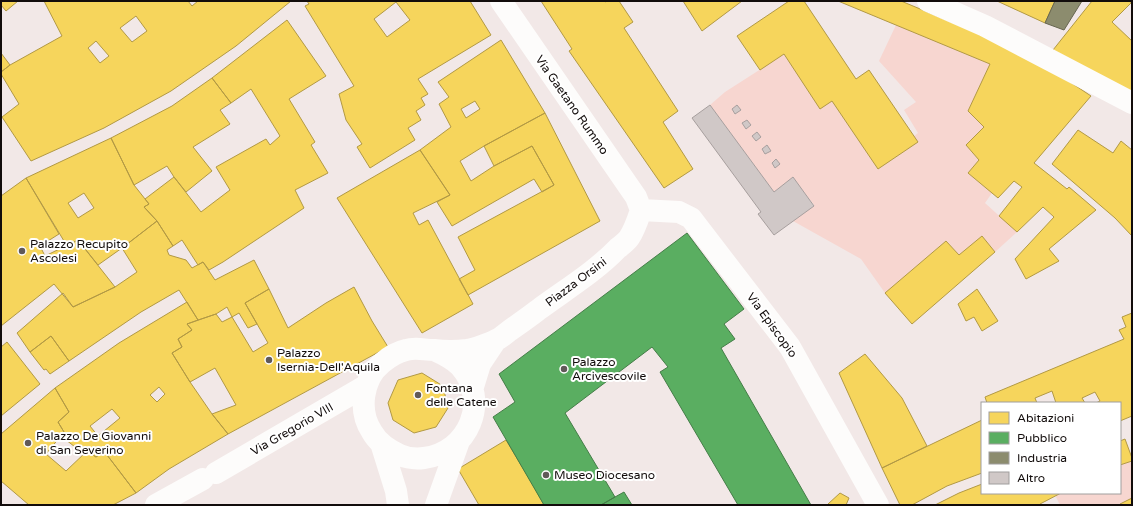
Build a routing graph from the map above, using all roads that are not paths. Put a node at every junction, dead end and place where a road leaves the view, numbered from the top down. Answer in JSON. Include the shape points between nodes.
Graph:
{"nodes":[{"id":1,"x":501,"y":1,"type":"edge"},
{"id":2,"x":928,"y":1,"type":"edge"},
{"id":3,"x":1132,"y":104,"type":"edge"},
{"id":4,"x":641,"y":210,"type":"junction"},
{"id":5,"x":496,"y":340,"type":"junction"},
{"id":6,"x":434,"y":350,"type":"junction"},
{"id":7,"x":367,"y":385,"type":"junction"},
{"id":8,"x":472,"y":390,"type":"junction"},
{"id":9,"x":459,"y":441,"type":"junction"},
{"id":10,"x":381,"y":443,"type":"junction"},
{"id":11,"x":156,"y":505,"type":"edge"},
{"id":12,"x":398,"y":505,"type":"edge"},
{"id":13,"x":436,"y":505,"type":"edge"},
{"id":14,"x":878,"y":505,"type":"edge"}],
"edges":[{"from":1,"to":4,"type":"street","name":"Via Gaetano Rummo","via":[[636,197]]},
{"from":2,"to":3,"type":"street","via":[[986,26]]},
{"from":4,"to":5,"type":"street","name":"Piazza Orsini","via":[[629,238],[605,261]]},
{"from":4,"to":14,"type":"street","name":"Via Episcopio","via":[[679,212],[692,218],[790,347]]},
{"from":5,"to":6,"type":"street","name":"Piazza Orsini","via":[[468,350]]},
{"from":5,"to":8,"type":"street","name":"Piazza Orsini","via":[[480,364]]},
{"from":6,"to":7,"type":"street","name":"Piazza Orsini","via":[[419,348],[394,354],[372,373]]},
{"from":6,"to":8,"type":"street","name":"Piazza Orsini","via":[[459,365],[467,376]]},
{"from":7,"to":10,"type":"street","name":"Piazza Orsini","via":[[364,412],[372,433]]},
{"from":7,"to":11,"type":"street","name":"Via Gregorio VIII"},
{"from":8,"to":9,"type":"street","name":"Piazza Orsini","via":[[473,416],[468,430]]},
{"from":9,"to":10,"type":"street","name":"Piazza Orsini","via":[[436,456],[422,459],[406,457],[391,451]]},
{"from":9,"to":13,"type":"street","name":"Piazza Orsini"},
{"from":10,"to":12,"type":"street","name":"Piazza Orsini"}]}
